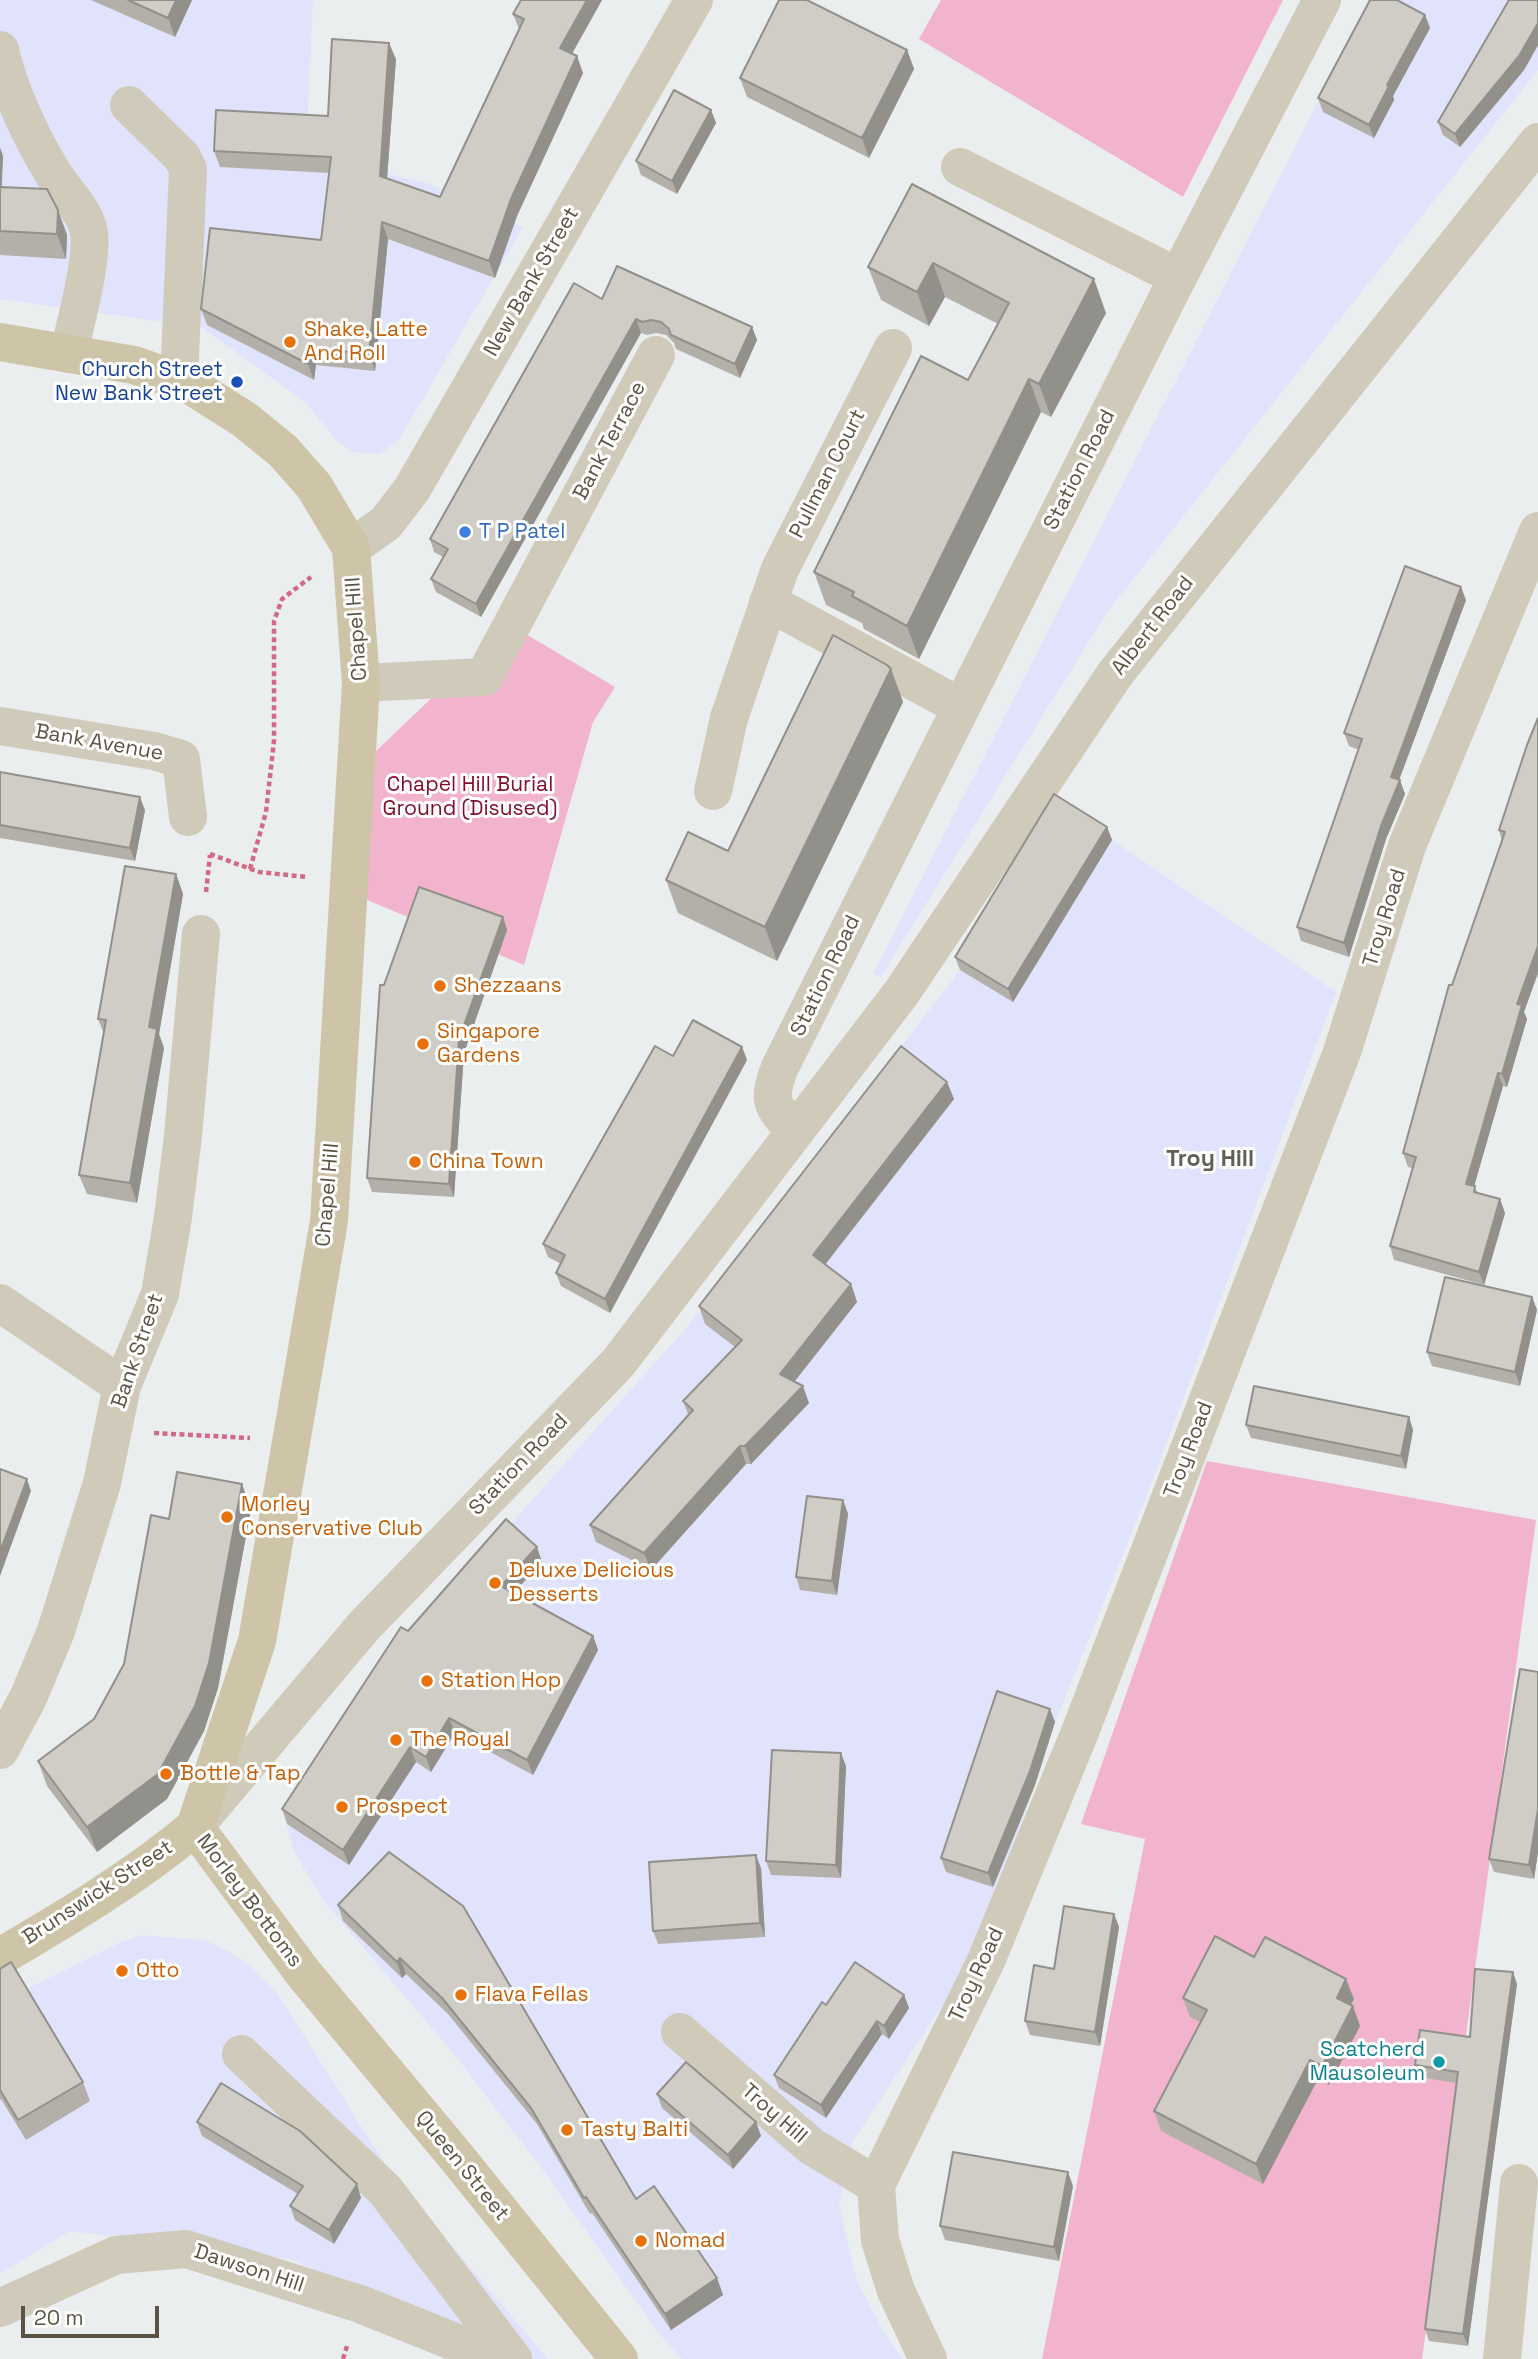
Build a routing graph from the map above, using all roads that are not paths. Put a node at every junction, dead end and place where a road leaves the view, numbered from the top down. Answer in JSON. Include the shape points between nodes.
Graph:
{"nodes":[{"id":1,"x":694,"y":0,"type":"edge"},
{"id":2,"x":1322,"y":0,"type":"edge"},
{"id":3,"x":0,"y":50,"type":"edge"},
{"id":4,"x":130,"y":105,"type":"dead end"},
{"id":5,"x":1538,"y":142,"type":"edge"},
{"id":6,"x":960,"y":167,"type":"dead end"},
{"id":7,"x":1178,"y":276,"type":"junction"},
{"id":8,"x":0,"y":342,"type":"edge"},
{"id":9,"x":893,"y":348,"type":"dead end"},
{"id":10,"x":69,"y":354,"type":"junction"},
{"id":11,"x":656,"y":355,"type":"dead end"},
{"id":12,"x":179,"y":381,"type":"junction"},
{"id":13,"x":1536,"y":540,"type":"edge"},
{"id":14,"x":351,"y":548,"type":"junction"},
{"id":15,"x":768,"y":602,"type":"junction"},
{"id":16,"x":361,"y":683,"type":"junction"},
{"id":17,"x":961,"y":707,"type":"junction"},
{"id":18,"x":0,"y":726,"type":"edge"},
{"id":19,"x":713,"y":791,"type":"dead end"},
{"id":20,"x":188,"y":817,"type":"dead end"},
{"id":21,"x":201,"y":934,"type":"dead end"},
{"id":22,"x":795,"y":1131,"type":"junction"},
{"id":23,"x":0,"y":1303,"type":"edge"},
{"id":24,"x":122,"y":1386,"type":"junction"},
{"id":25,"x":0,"y":1750,"type":"edge"},
{"id":26,"x":195,"y":1827,"type":"junction"},
{"id":27,"x":0,"y":1957,"type":"edge"},
{"id":28,"x":304,"y":1974,"type":"joint"},
{"id":29,"x":680,"y":2032,"type":"dead end"},
{"id":30,"x":240,"y":2054,"type":"dead end"},
{"id":31,"x":1519,"y":2183,"type":"dead end"},
{"id":32,"x":876,"y":2185,"type":"junction"},
{"id":33,"x":0,"y":2308,"type":"edge"},
{"id":34,"x":497,"y":2359,"type":"edge"},
{"id":35,"x":513,"y":2359,"type":"edge"},
{"id":36,"x":619,"y":2359,"type":"edge"},
{"id":37,"x":928,"y":2359,"type":"edge"},
{"id":38,"x":1503,"y":2359,"type":"edge"}],
"edges":[{"from":1,"to":14,"type":"street","name":"New Bank Street","via":[[412,489],[386,523]]},
{"from":2,"to":7,"type":"street","name":"Station Road"},
{"from":3,"to":10,"type":"street","via":[[20,108],[51,171],[80,209],[88,230],[89,249]]},
{"from":4,"to":12,"type":"street","via":[[182,157],[188,169]]},
{"from":5,"to":22,"type":"street","name":"Albert Road","via":[[1115,674],[902,992]]},
{"from":6,"to":7,"type":"street"},
{"from":7,"to":17,"type":"street","name":"Station Road"},
{"from":8,"to":10,"type":"main road"},
{"from":9,"to":15,"type":"street","name":"Pullman Court","via":[[780,569]]},
{"from":10,"to":12,"type":"main road","via":[[134,365]]},
{"from":11,"to":16,"type":"street","name":"Bank Terrace","via":[[484,677]]},
{"from":12,"to":14,"type":"main road","via":[[245,420],[283,451],[314,486]]},
{"from":13,"to":32,"type":"street","name":"Troy Road","via":[[1407,846],[1342,1052],[1080,1732],[986,1961]]},
{"from":14,"to":16,"type":"main road","name":"Chapel Hill"},
{"from":15,"to":17,"type":"street"},
{"from":15,"to":19,"type":"street","name":"Pullman Court","via":[[729,718]]},
{"from":16,"to":26,"type":"main road","name":"Chapel Hill","via":[[329,1221],[257,1641]]},
{"from":17,"to":22,"type":"street","name":"Station Road","via":[[773,1086],[775,1109]]},
{"from":18,"to":20,"type":"street","name":"Bank Avenue","via":[[181,759]]},
{"from":21,"to":24,"type":"street","name":"Bank Street","via":[[183,1136],[160,1294]]},
{"from":22,"to":26,"type":"street","name":"Station Road","via":[[618,1363],[364,1626]]},
{"from":23,"to":24,"type":"street"},
{"from":24,"to":25,"type":"street","name":"Bank Street","via":[[102,1483],[56,1631]]},
{"from":26,"to":27,"type":"main road","name":"Brunswick Street","via":[[91,1903]]},
{"from":26,"to":28,"type":"main road","name":"Morley Bottoms"},
{"from":28,"to":36,"type":"main road","name":"Queen Street"},
{"from":29,"to":32,"type":"street","name":"Troy Hill","via":[[811,2146]]},
{"from":30,"to":35,"type":"street","via":[[385,2190]]},
{"from":31,"to":38,"type":"street"},
{"from":32,"to":37,"type":"street","via":[[880,2239],[896,2291]]},
{"from":33,"to":34,"type":"street","name":"Dawson Hill","via":[[117,2255],[186,2249],[360,2304]]}]}
